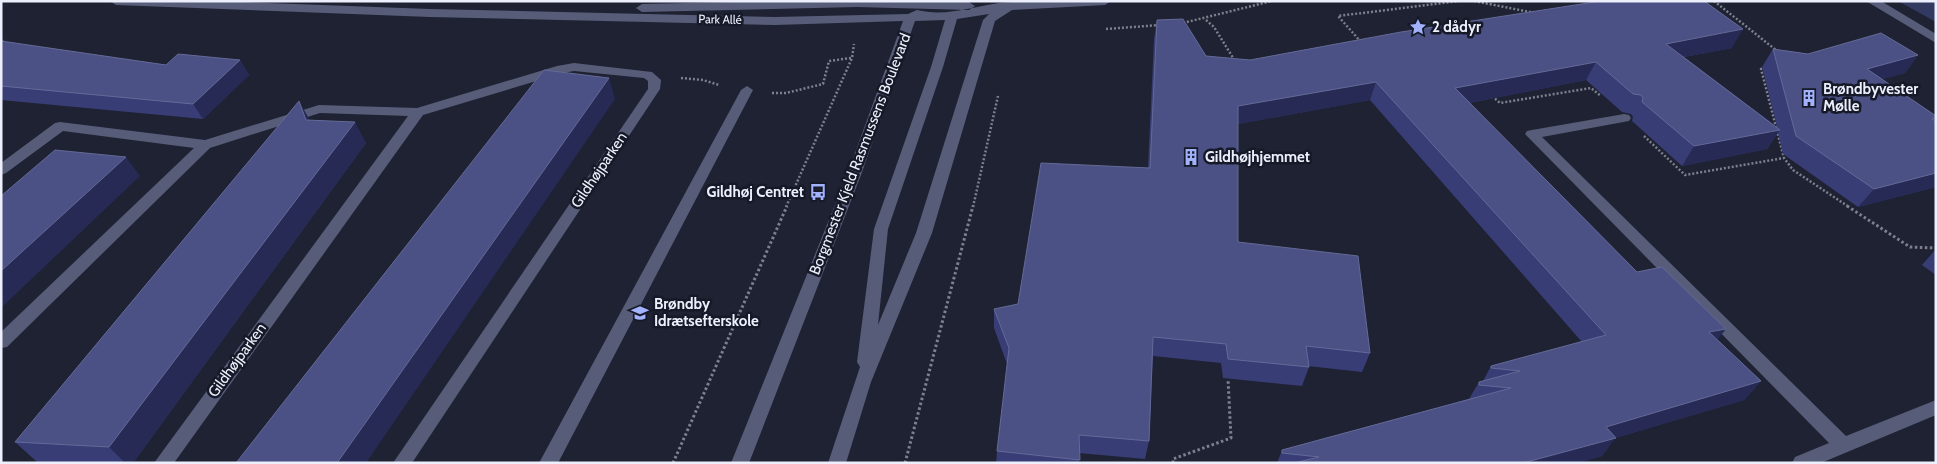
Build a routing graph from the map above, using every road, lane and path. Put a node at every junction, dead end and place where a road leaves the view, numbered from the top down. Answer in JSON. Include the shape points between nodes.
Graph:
{"nodes":[{"id":1,"x":116,"y":1,"type":"edge"},
{"id":2,"x":1105,"y":1,"type":"edge"},
{"id":3,"x":1272,"y":1,"type":"edge"},
{"id":4,"x":1459,"y":1,"type":"edge"},
{"id":5,"x":1474,"y":1,"type":"edge"},
{"id":6,"x":1714,"y":1,"type":"edge"},
{"id":7,"x":1872,"y":1,"type":"edge"},
{"id":8,"x":931,"y":5,"type":"junction"},
{"id":9,"x":1009,"y":7,"type":"junction"},
{"id":10,"x":430,"y":12,"type":"junction"},
{"id":11,"x":1540,"y":14,"type":"edge"},
{"id":12,"x":952,"y":16,"type":"junction"},
{"id":13,"x":910,"y":18,"type":"junction"},
{"id":14,"x":1205,"y":19,"type":"junction"},
{"id":15,"x":1175,"y":24,"type":"edge"},
{"id":16,"x":1166,"y":25,"type":"edge"},
{"id":17,"x":1101,"y":29,"type":"dead end"},
{"id":18,"x":855,"y":37,"type":"dead end"},
{"id":19,"x":1936,"y":39,"type":"edge"},
{"id":20,"x":1352,"y":44,"type":"edge"},
{"id":21,"x":1776,"y":50,"type":"edge"},
{"id":22,"x":1237,"y":64,"type":"edge"},
{"id":23,"x":1768,"y":68,"type":"dead end"},
{"id":24,"x":747,"y":90,"type":"dead end"},
{"id":25,"x":1767,"y":95,"type":"junction"},
{"id":26,"x":1774,"y":99,"type":"dead end"},
{"id":27,"x":997,"y":103,"type":"dead end"},
{"id":28,"x":418,"y":112,"type":"junction"},
{"id":29,"x":1624,"y":118,"type":"dead end"},
{"id":30,"x":205,"y":145,"type":"junction"},
{"id":31,"x":1784,"y":158,"type":"junction"},
{"id":32,"x":1768,"y":160,"type":"dead end"},
{"id":33,"x":1,"y":170,"type":"edge"},
{"id":34,"x":1936,"y":248,"type":"edge"},
{"id":35,"x":1,"y":342,"type":"edge"},
{"id":36,"x":1228,"y":379,"type":"edge"},
{"id":37,"x":862,"y":382,"type":"junction"},
{"id":38,"x":1936,"y":406,"type":"edge"},
{"id":39,"x":1843,"y":445,"type":"junction"},
{"id":40,"x":163,"y":463,"type":"edge"},
{"id":41,"x":402,"y":463,"type":"edge"},
{"id":42,"x":548,"y":463,"type":"edge"},
{"id":43,"x":673,"y":463,"type":"edge"},
{"id":44,"x":740,"y":463,"type":"edge"},
{"id":45,"x":837,"y":463,"type":"edge"},
{"id":46,"x":905,"y":463,"type":"edge"},
{"id":47,"x":1173,"y":463,"type":"edge"},
{"id":48,"x":1801,"y":463,"type":"edge"}],
"edges":[{"from":1,"to":10,"type":"street","name":"Park Allé"},
{"from":2,"to":9,"type":"street","name":"Park Allé"},
{"from":3,"to":14,"type":"path"},
{"from":4,"to":20,"type":"path","via":[[1338,16],[1362,43]]},
{"from":5,"to":11,"type":"path"},
{"from":6,"to":21,"type":"path"},
{"from":7,"to":19,"type":"street"},
{"from":8,"to":9,"type":"street","name":"Park Allé"},
{"from":8,"to":10,"type":"street","name":"Park Allé","via":[[819,4]]},
{"from":8,"to":12,"type":"street"},
{"from":8,"to":13,"type":"street","name":"Borgmester Kjeld Rasmussens Boulevard"},
{"from":9,"to":12,"type":"street","name":"Park Allé"},
{"from":9,"to":37,"type":"street","via":[[989,20],[924,233]]},
{"from":10,"to":13,"type":"street","name":"Park Allé","via":[[775,21]]},
{"from":12,"to":13,"type":"street","name":"Park Allé"},
{"from":12,"to":37,"type":"street","via":[[881,229]]},
{"from":13,"to":44,"type":"street","name":"Borgmester Kjeld Rasmussens Boulevard","via":[[854,175]]},
{"from":14,"to":15,"type":"path"},
{"from":14,"to":22,"type":"path"},
{"from":16,"to":17,"type":"path"},
{"from":18,"to":43,"type":"path","via":[[852,58]]},
{"from":23,"to":25,"type":"path","via":[[1761,69]]},
{"from":24,"to":42,"type":"street"},
{"from":25,"to":26,"type":"path"},
{"from":25,"to":31,"type":"path"},
{"from":27,"to":46,"type":"path"},
{"from":28,"to":30,"type":"street","name":"Gildhøjparken","via":[[320,110]]},
{"from":28,"to":40,"type":"street","name":"Gildhøjparken"},
{"from":28,"to":41,"type":"street","name":"Gildhøjparken","via":[[574,67],[647,75],[654,80],[654,89]]},
{"from":29,"to":39,"type":"street","via":[[1532,134]]},
{"from":30,"to":33,"type":"street","name":"Gildhøjparken","via":[[60,126]]},
{"from":30,"to":35,"type":"street","name":"Gildhøjparken"},
{"from":31,"to":32,"type":"path"},
{"from":31,"to":34,"type":"path","via":[[1793,170],[1910,247]]},
{"from":36,"to":47,"type":"path","via":[[1231,438],[1173,459]]},
{"from":37,"to":45,"type":"street"},
{"from":38,"to":39,"type":"street"},
{"from":39,"to":48,"type":"street"}]}
